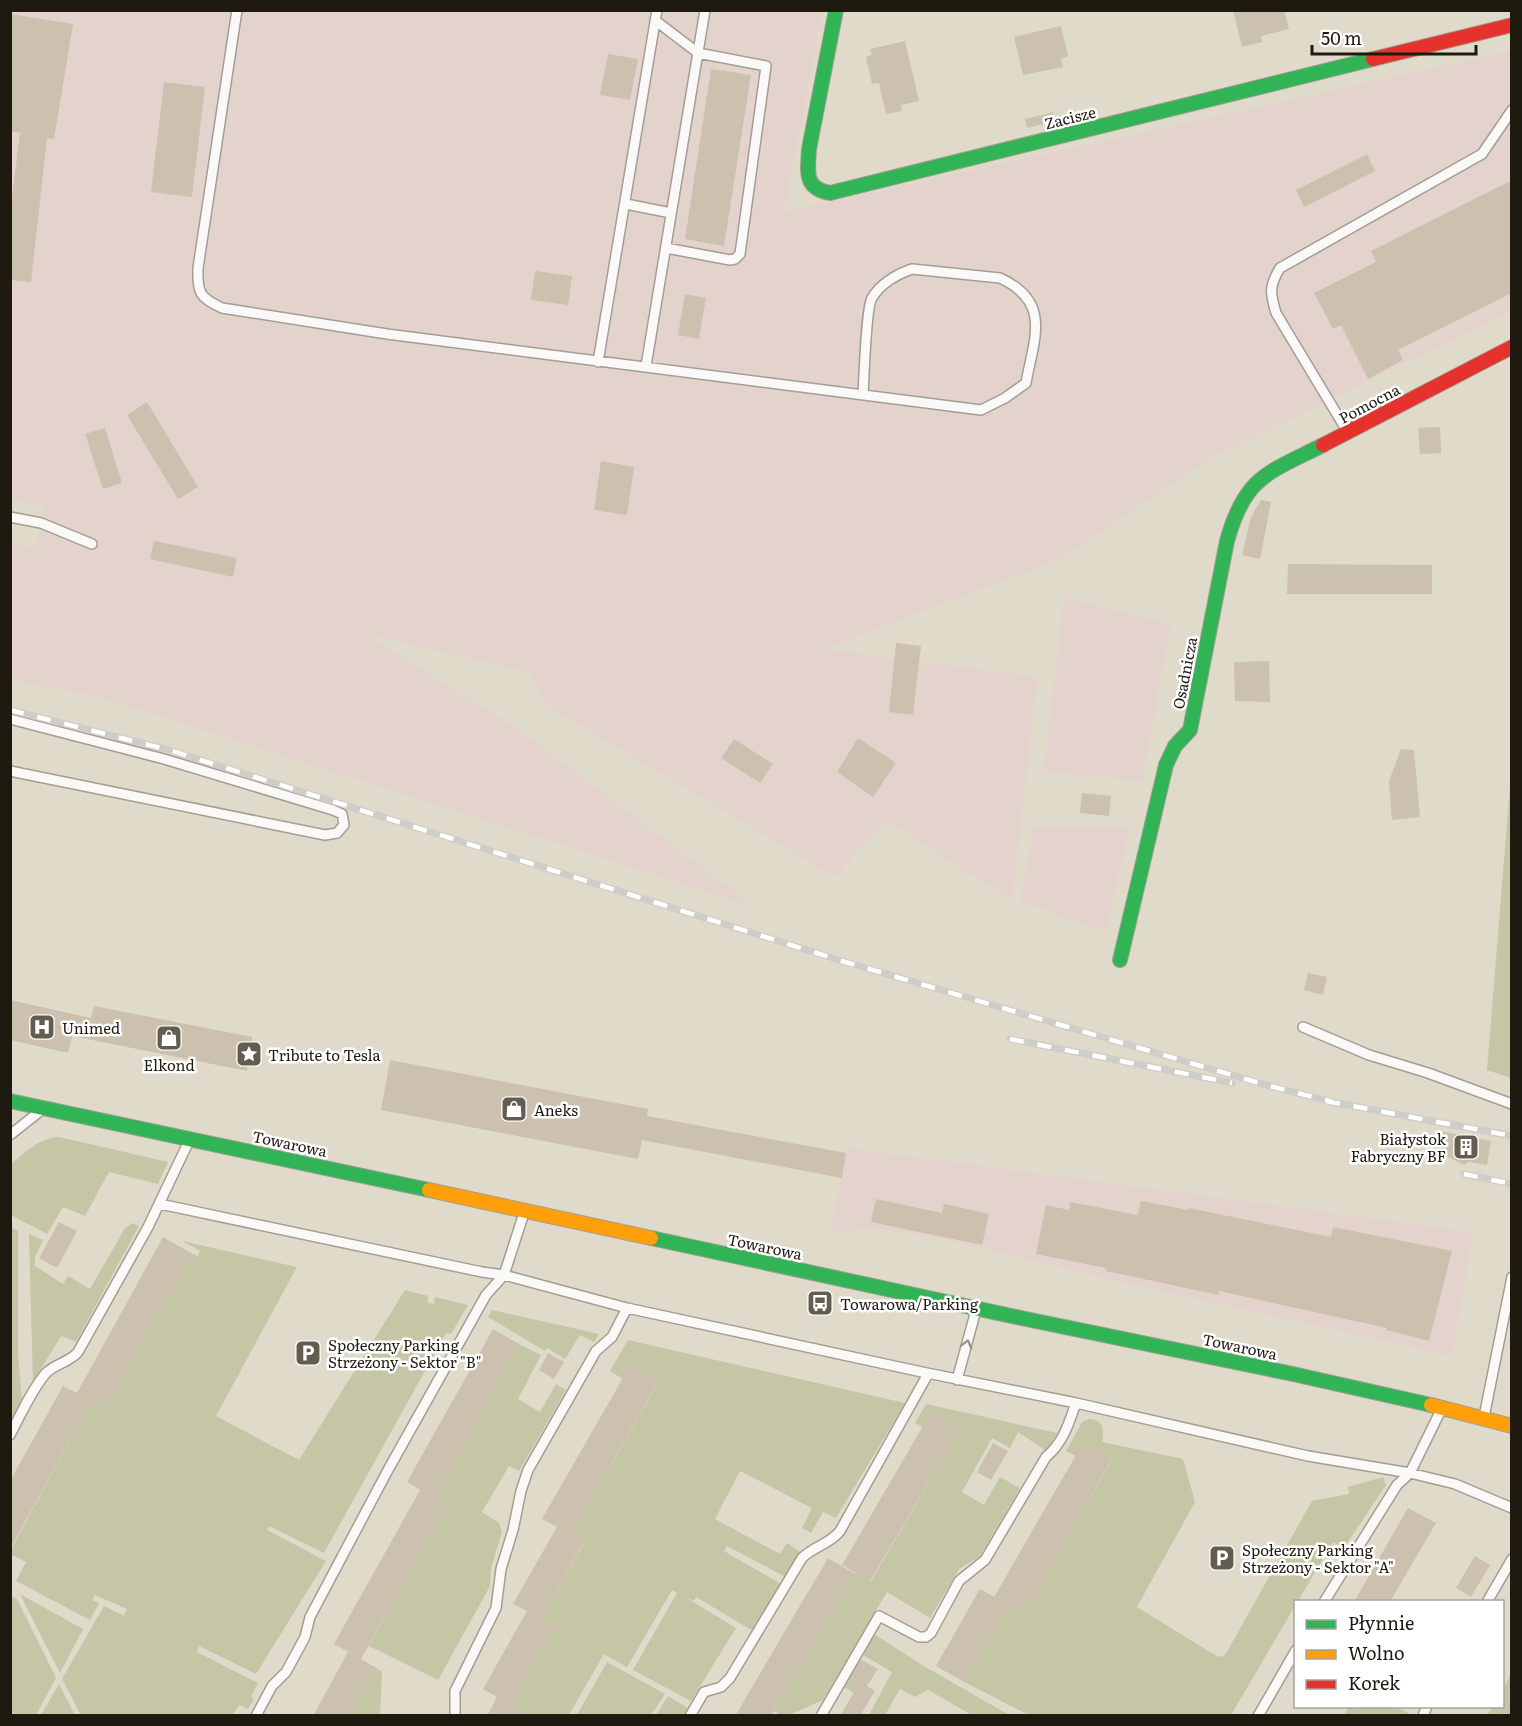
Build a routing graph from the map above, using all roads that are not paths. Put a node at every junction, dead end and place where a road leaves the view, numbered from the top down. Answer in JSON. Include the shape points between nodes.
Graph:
{"nodes":[{"id":1,"x":237,"y":10,"type":"edge"},
{"id":2,"x":657,"y":10,"type":"edge"},
{"id":3,"x":705,"y":10,"type":"edge"},
{"id":4,"x":836,"y":10,"type":"edge"},
{"id":5,"x":656,"y":21,"type":"junction"},
{"id":6,"x":1512,"y":25,"type":"edge"},
{"id":7,"x":698,"y":53,"type":"junction"},
{"id":8,"x":1512,"y":110,"type":"edge"},
{"id":9,"x":626,"y":204,"type":"junction"},
{"id":10,"x":672,"y":213,"type":"junction"},
{"id":11,"x":666,"y":248,"type":"junction"},
{"id":12,"x":1512,"y":347,"type":"edge"},
{"id":13,"x":598,"y":362,"type":"junction"},
{"id":14,"x":646,"y":366,"type":"junction"},
{"id":15,"x":863,"y":395,"type":"junction"},
{"id":16,"x":1348,"y":434,"type":"junction"},
{"id":17,"x":1245,"y":492,"type":"joint"},
{"id":18,"x":10,"y":517,"type":"edge"},
{"id":19,"x":92,"y":544,"type":"dead end"},
{"id":20,"x":10,"y":719,"type":"edge"},
{"id":21,"x":10,"y":771,"type":"edge"},
{"id":22,"x":1120,"y":960,"type":"dead end"},
{"id":23,"x":1303,"y":1027,"type":"dead end"},
{"id":24,"x":10,"y":1101,"type":"edge"},
{"id":25,"x":1512,"y":1104,"type":"edge"},
{"id":26,"x":44,"y":1108,"type":"junction"},
{"id":27,"x":10,"y":1135,"type":"edge"},
{"id":28,"x":190,"y":1139,"type":"junction"},
{"id":29,"x":160,"y":1204,"type":"junction"},
{"id":30,"x":525,"y":1210,"type":"junction"},
{"id":31,"x":504,"y":1275,"type":"junction"},
{"id":32,"x":1512,"y":1277,"type":"edge"},
{"id":33,"x":627,"y":1308,"type":"junction"},
{"id":34,"x":976,"y":1308,"type":"junction"},
{"id":35,"x":928,"y":1374,"type":"junction"},
{"id":36,"x":957,"y":1380,"type":"junction"},
{"id":37,"x":1076,"y":1403,"type":"junction"},
{"id":38,"x":1442,"y":1407,"type":"junction"},
{"id":39,"x":1484,"y":1419,"type":"junction"},
{"id":40,"x":1512,"y":1426,"type":"edge"},
{"id":41,"x":10,"y":1435,"type":"edge"},
{"id":42,"x":1410,"y":1473,"type":"junction"},
{"id":43,"x":1512,"y":1508,"type":"edge"},
{"id":44,"x":1512,"y":1559,"type":"edge"},
{"id":45,"x":1325,"y":1600,"type":"edge"},
{"id":46,"x":1488,"y":1600,"type":"edge"},
{"id":47,"x":1294,"y":1653,"type":"edge"},
{"id":48,"x":256,"y":1716,"type":"edge"},
{"id":49,"x":455,"y":1716,"type":"edge"},
{"id":50,"x":690,"y":1716,"type":"edge"},
{"id":51,"x":821,"y":1716,"type":"edge"},
{"id":52,"x":1258,"y":1716,"type":"edge"}],
"edges":[{"from":1,"to":13,"type":"lane","via":[[198,268],[197,285],[204,300],[222,308],[387,334]]},
{"from":2,"to":5,"type":"lane"},
{"from":3,"to":7,"type":"lane"},
{"from":4,"to":6,"type":"street","name":"Zacisze","via":[[808,166],[810,182],[816,190],[830,194]]},
{"from":5,"to":7,"type":"lane"},
{"from":5,"to":9,"type":"lane"},
{"from":7,"to":10,"type":"lane"},
{"from":7,"to":11,"type":"lane","via":[[766,66],[740,255],[730,260]]},
{"from":8,"to":16,"type":"lane","via":[[1482,154],[1280,268],[1272,280],[1276,313]]},
{"from":9,"to":10,"type":"lane"},
{"from":9,"to":13,"type":"lane"},
{"from":10,"to":11,"type":"lane"},
{"from":11,"to":14,"type":"lane"},
{"from":12,"to":16,"type":"street","name":"Pomocna"},
{"from":13,"to":14,"type":"lane"},
{"from":14,"to":15,"type":"lane"},
{"from":15,"to":15,"type":"lane","via":[[870,300],[899,273],[912,269],[1000,278],[1028,298],[1037,320],[1026,382],[1005,398],[981,411]]},
{"from":16,"to":17,"type":"street","name":"Pomocna","via":[[1267,474]]},
{"from":17,"to":22,"type":"street","name":"Osadnicza","via":[[1227,541],[1190,730],[1175,746],[1166,765]]},
{"from":18,"to":19,"type":"lane","via":[[41,523]]},
{"from":20,"to":21,"type":"lane","via":[[164,759],[333,810],[342,814],[344,825],[337,833],[325,835]]},
{"from":23,"to":25,"type":"lane","via":[[1369,1055]]},
{"from":24,"to":26,"type":"street","name":"Towarowa"},
{"from":26,"to":27,"type":"lane"},
{"from":26,"to":28,"type":"street","name":"Towarowa"},
{"from":28,"to":29,"type":"lane"},
{"from":28,"to":30,"type":"street","name":"Towarowa"},
{"from":29,"to":31,"type":"lane"},
{"from":29,"to":41,"type":"lane","via":[[78,1352],[45,1374]]},
{"from":30,"to":31,"type":"lane"},
{"from":30,"to":34,"type":"street","name":"Towarowa"},
{"from":31,"to":33,"type":"lane"},
{"from":31,"to":48,"type":"lane","via":[[486,1295],[310,1617],[301,1646]]},
{"from":32,"to":39,"type":"lane"},
{"from":33,"to":35,"type":"lane"},
{"from":33,"to":49,"type":"lane","via":[[612,1337],[596,1351],[528,1470],[501,1569],[496,1608],[455,1691]]},
{"from":36,"to":34,"type":"lane","one_way":true},
{"from":34,"to":38,"type":"street","name":"Towarowa"},
{"from":35,"to":36,"type":"lane"},
{"from":35,"to":50,"type":"lane","via":[[840,1531],[802,1558],[734,1673],[726,1683],[704,1692]]},
{"from":36,"to":37,"type":"lane"},
{"from":37,"to":42,"type":"lane","via":[[1308,1456]]},
{"from":37,"to":51,"type":"lane","via":[[1055,1450],[1046,1457],[985,1560],[959,1581],[932,1633],[919,1637],[879,1616]]},
{"from":38,"to":39,"type":"street","name":"Towarowa"},
{"from":38,"to":42,"type":"lane"},
{"from":39,"to":40,"type":"street","name":"Towarowa"},
{"from":42,"to":43,"type":"lane","via":[[1455,1484]]},
{"from":42,"to":45,"type":"lane","via":[[1397,1485]]},
{"from":44,"to":46,"type":"lane"},
{"from":47,"to":52,"type":"lane"}]}
